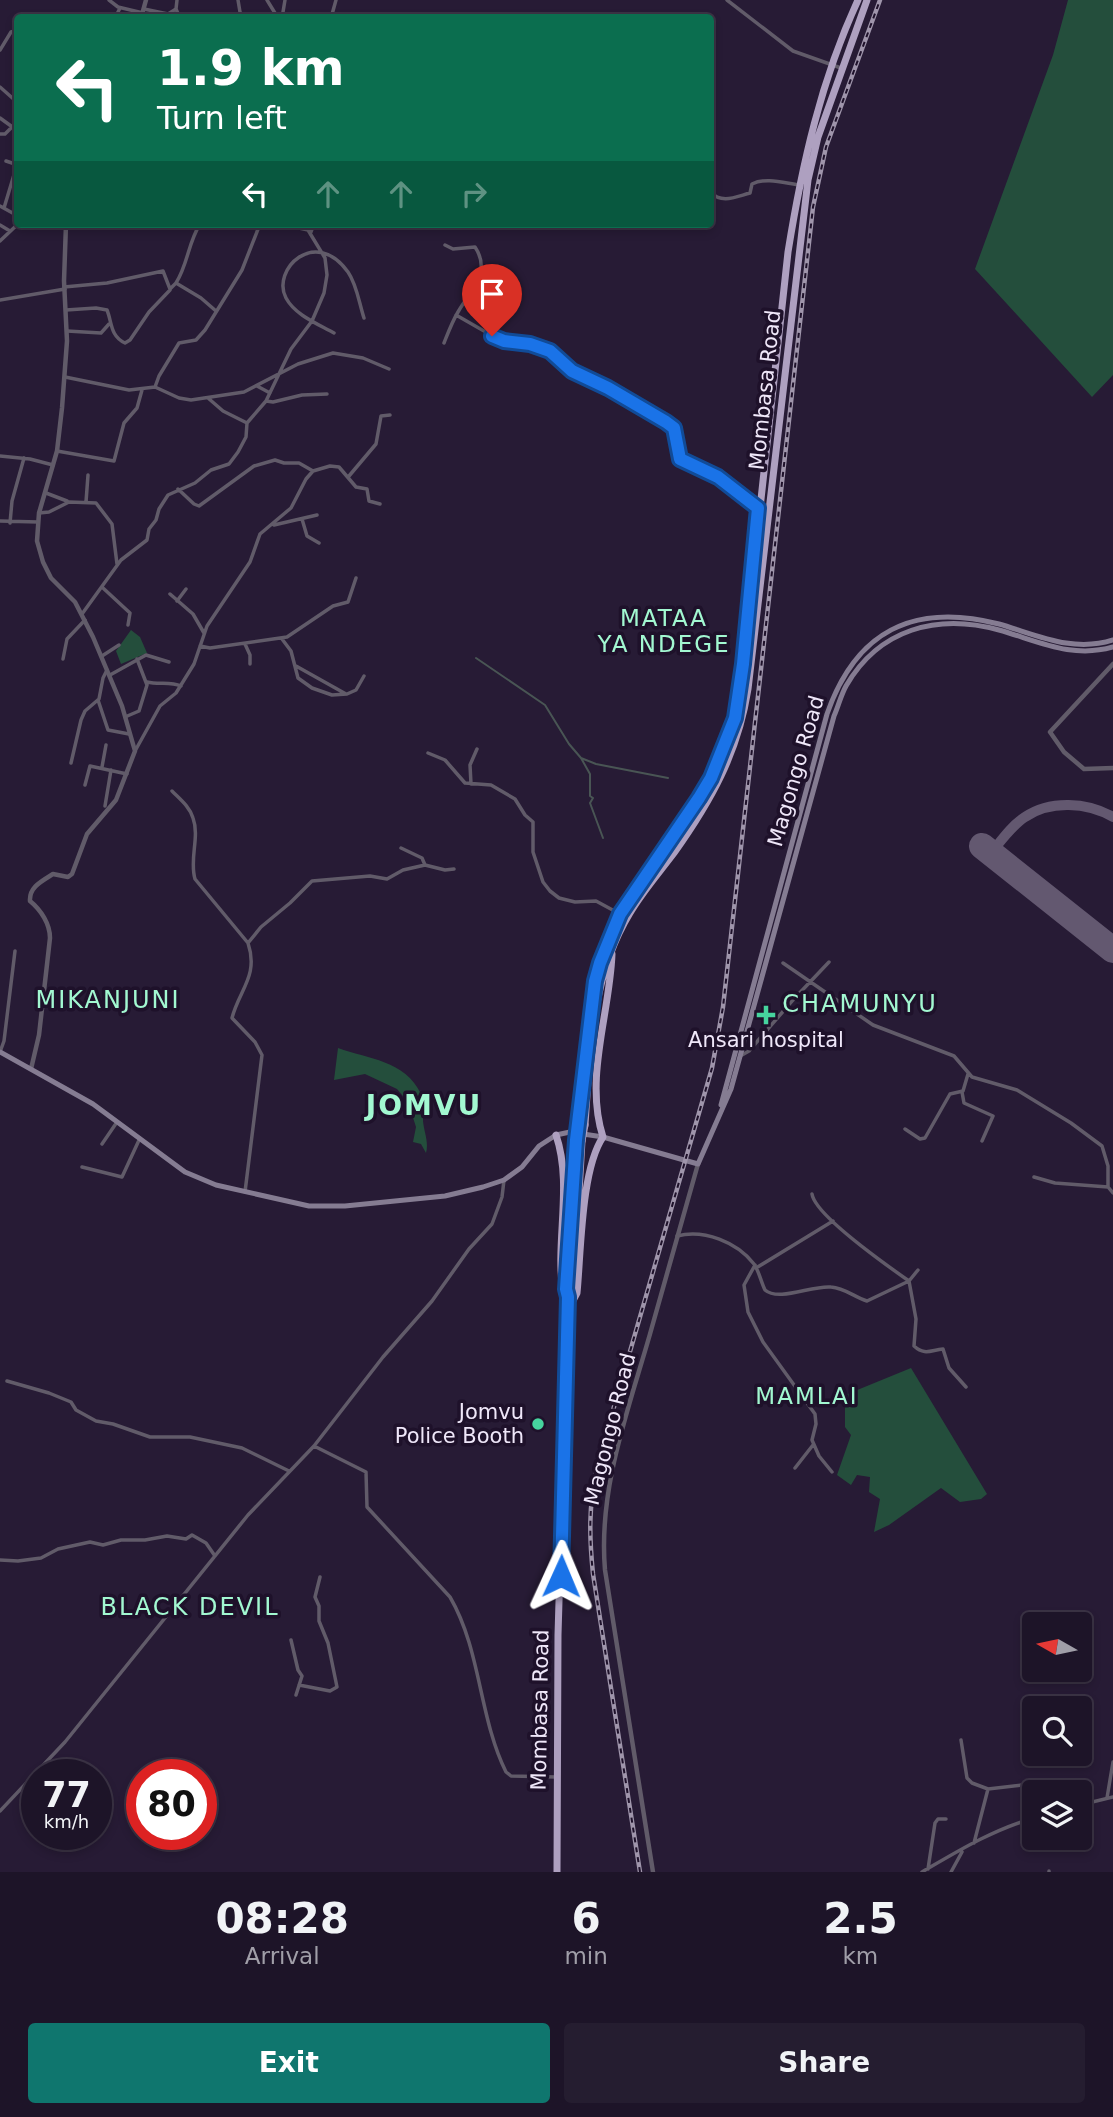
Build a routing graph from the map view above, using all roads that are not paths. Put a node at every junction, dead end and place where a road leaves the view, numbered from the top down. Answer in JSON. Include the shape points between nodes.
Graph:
{"nodes":[{"id":1,"x":109,"y":0,"type":"edge"},
{"id":2,"x":146,"y":0,"type":"edge"},
{"id":3,"x":177,"y":0,"type":"edge"},
{"id":4,"x":727,"y":0,"type":"edge"},
{"id":5,"x":858,"y":0,"type":"edge"},
{"id":6,"x":867,"y":0,"type":"edge"},
{"id":7,"x":120,"y":8,"type":"junction"},
{"id":8,"x":176,"y":9,"type":"junction"},
{"id":9,"x":143,"y":13,"type":"edge"},
{"id":10,"x":117,"y":14,"type":"edge"},
{"id":11,"x":169,"y":14,"type":"edge"},
{"id":12,"x":178,"y":14,"type":"edge"},
{"id":13,"x":14,"y":31,"type":"edge"},
{"id":14,"x":0,"y":50,"type":"edge"},
{"id":15,"x":831,"y":65,"type":"junction"},
{"id":16,"x":841,"y":68,"type":"junction"},
{"id":17,"x":0,"y":87,"type":"edge"},
{"id":18,"x":14,"y":99,"type":"edge"},
{"id":19,"x":0,"y":118,"type":"edge"},
{"id":20,"x":12,"y":127,"type":"joint"},
{"id":21,"x":0,"y":134,"type":"edge"},
{"id":22,"x":6,"y":161,"type":"dead end"},
{"id":23,"x":14,"y":164,"type":"edge"},
{"id":24,"x":14,"y":174,"type":"edge"},
{"id":25,"x":799,"y":185,"type":"junction"},
{"id":26,"x":714,"y":195,"type":"edge"},
{"id":27,"x":2,"y":207,"type":"edge"},
{"id":28,"x":0,"y":225,"type":"edge"},
{"id":29,"x":14,"y":228,"type":"edge"},
{"id":30,"x":66,"y":228,"type":"edge"},
{"id":31,"x":197,"y":228,"type":"edge"},
{"id":32,"x":258,"y":228,"type":"edge"},
{"id":33,"x":303,"y":228,"type":"edge"},
{"id":34,"x":312,"y":228,"type":"edge"},
{"id":35,"x":10,"y":231,"type":"junction"},
{"id":36,"x":311,"y":232,"type":"junction"},
{"id":37,"x":0,"y":241,"type":"edge"},
{"id":38,"x":445,"y":245,"type":"dead end"},
{"id":39,"x":322,"y":252,"type":"junction"},
{"id":40,"x":176,"y":283,"type":"junction"},
{"id":41,"x":64,"y":288,"type":"junction"},
{"id":42,"x":170,"y":289,"type":"junction"},
{"id":43,"x":0,"y":300,"type":"edge"},
{"id":44,"x":66,"y":310,"type":"junction"},
{"id":45,"x":216,"y":311,"type":"junction"},
{"id":46,"x":456,"y":315,"type":"junction"},
{"id":47,"x":364,"y":318,"type":"dead end"},
{"id":48,"x":312,"y":321,"type":"junction"},
{"id":49,"x":109,"y":323,"type":"junction"},
{"id":50,"x":67,"y":331,"type":"junction"},
{"id":51,"x":334,"y":333,"type":"dead end"},
{"id":52,"x":444,"y":343,"type":"dead end"},
{"id":53,"x":389,"y":369,"type":"dead end"},
{"id":54,"x":278,"y":375,"type":"junction"},
{"id":55,"x":65,"y":377,"type":"junction"},
{"id":56,"x":155,"y":387,"type":"junction"},
{"id":57,"x":257,"y":387,"type":"junction"},
{"id":58,"x":142,"y":390,"type":"junction"},
{"id":59,"x":270,"y":393,"type":"junction"},
{"id":60,"x":327,"y":394,"type":"dead end"},
{"id":61,"x":208,"y":398,"type":"junction"},
{"id":62,"x":266,"y":401,"type":"junction"},
{"id":63,"x":390,"y":415,"type":"dead end"},
{"id":64,"x":247,"y":423,"type":"junction"},
{"id":65,"x":57,"y":451,"type":"junction"},
{"id":66,"x":0,"y":456,"type":"edge"},
{"id":67,"x":24,"y":458,"type":"junction"},
{"id":68,"x":53,"y":465,"type":"junction"},
{"id":69,"x":313,"y":471,"type":"junction"},
{"id":70,"x":88,"y":475,"type":"dead end"},
{"id":71,"x":349,"y":477,"type":"junction"},
{"id":72,"x":178,"y":489,"type":"junction"},
{"id":73,"x":46,"y":494,"type":"junction"},
{"id":74,"x":69,"y":502,"type":"junction"},
{"id":75,"x":86,"y":502,"type":"junction"},
{"id":76,"x":380,"y":504,"type":"dead end"},
{"id":77,"x":769,"y":507,"type":"junction"},
{"id":78,"x":758,"y":508,"type":"junction"},
{"id":79,"x":39,"y":513,"type":"junction"},
{"id":80,"x":317,"y":515,"type":"dead end"},
{"id":81,"x":302,"y":519,"type":"junction"},
{"id":82,"x":0,"y":521,"type":"edge"},
{"id":83,"x":38,"y":522,"type":"junction"},
{"id":84,"x":10,"y":523,"type":"junction"},
{"id":85,"x":272,"y":525,"type":"junction"},
{"id":86,"x":319,"y":543,"type":"dead end"},
{"id":87,"x":117,"y":565,"type":"junction"},
{"id":88,"x":356,"y":578,"type":"dead end"},
{"id":89,"x":103,"y":589,"type":"junction"},
{"id":90,"x":186,"y":589,"type":"dead end"},
{"id":91,"x":170,"y":594,"type":"dead end"},
{"id":92,"x":177,"y":601,"type":"junction"},
{"id":93,"x":82,"y":614,"type":"junction"},
{"id":94,"x":85,"y":620,"type":"junction"},
{"id":95,"x":128,"y":625,"type":"dead end"},
{"id":96,"x":204,"y":632,"type":"junction"},
{"id":97,"x":282,"y":639,"type":"junction"},
{"id":98,"x":1113,"y":640,"type":"edge"},
{"id":99,"x":245,"y":644,"type":"junction"},
{"id":100,"x":119,"y":645,"type":"dead end"},
{"id":101,"x":200,"y":646,"type":"junction"},
{"id":102,"x":1113,"y":647,"type":"edge"},
{"id":103,"x":102,"y":656,"type":"junction"},
{"id":104,"x":63,"y":659,"type":"dead end"},
{"id":105,"x":138,"y":659,"type":"junction"},
{"id":106,"x":169,"y":662,"type":"dead end"},
{"id":107,"x":250,"y":664,"type":"dead end"},
{"id":108,"x":1113,"y":664,"type":"edge"},
{"id":109,"x":296,"y":666,"type":"junction"},
{"id":110,"x":109,"y":672,"type":"junction"},
{"id":111,"x":364,"y":676,"type":"dead end"},
{"id":112,"x":146,"y":682,"type":"junction"},
{"id":113,"x":181,"y":686,"type":"junction"},
{"id":114,"x":347,"y":694,"type":"junction"},
{"id":115,"x":98,"y":700,"type":"junction"},
{"id":116,"x":827,"y":714,"type":"junction"},
{"id":117,"x":834,"y":716,"type":"junction"},
{"id":118,"x":125,"y":717,"type":"junction"},
{"id":119,"x":129,"y":734,"type":"junction"},
{"id":120,"x":106,"y":745,"type":"dead end"},
{"id":121,"x":477,"y":749,"type":"dead end"},
{"id":122,"x":135,"y":751,"type":"junction"},
{"id":123,"x":428,"y":753,"type":"dead end"},
{"id":124,"x":71,"y":764,"type":"dead end"},
{"id":125,"x":102,"y":768,"type":"junction"},
{"id":126,"x":1113,"y":768,"type":"edge"},
{"id":127,"x":111,"y":770,"type":"junction"},
{"id":128,"x":127,"y":774,"type":"junction"},
{"id":129,"x":471,"y":784,"type":"junction"},
{"id":130,"x":85,"y":785,"type":"dead end"},
{"id":131,"x":173,"y":791,"type":"dead end"},
{"id":132,"x":104,"y":806,"type":"dead end"},
{"id":133,"x":401,"y":848,"type":"dead end"},
{"id":134,"x":425,"y":865,"type":"junction"},
{"id":135,"x":454,"y":869,"type":"dead end"},
{"id":136,"x":620,"y":914,"type":"junction"},
{"id":137,"x":248,"y":943,"type":"junction"},
{"id":138,"x":612,"y":950,"type":"junction"},
{"id":139,"x":15,"y":951,"type":"dead end"},
{"id":140,"x":829,"y":962,"type":"dead end"},
{"id":141,"x":783,"y":963,"type":"dead end"},
{"id":142,"x":809,"y":982,"type":"junction"},
{"id":143,"x":0,"y":1052,"type":"edge"},
{"id":144,"x":740,"y":1055,"type":"junction"},
{"id":145,"x":587,"y":1061,"type":"junction"},
{"id":146,"x":31,"y":1069,"type":"junction"},
{"id":147,"x":968,"y":1074,"type":"junction"},
{"id":148,"x":962,"y":1092,"type":"junction"},
{"id":149,"x":717,"y":1121,"type":"junction"},
{"id":150,"x":117,"y":1122,"type":"junction"},
{"id":151,"x":905,"y":1129,"type":"dead end"},
{"id":152,"x":556,"y":1135,"type":"junction"},
{"id":153,"x":140,"y":1138,"type":"junction"},
{"id":154,"x":603,"y":1138,"type":"junction"},
{"id":155,"x":982,"y":1141,"type":"dead end"},
{"id":156,"x":102,"y":1144,"type":"dead end"},
{"id":157,"x":698,"y":1164,"type":"junction"},
{"id":158,"x":82,"y":1167,"type":"dead end"},
{"id":159,"x":1034,"y":1177,"type":"dead end"},
{"id":160,"x":504,"y":1180,"type":"junction"},
{"id":161,"x":1108,"y":1187,"type":"junction"},
{"id":162,"x":245,"y":1192,"type":"junction"},
{"id":163,"x":1113,"y":1193,"type":"edge"},
{"id":164,"x":812,"y":1194,"type":"dead end"},
{"id":165,"x":833,"y":1221,"type":"junction"},
{"id":166,"x":677,"y":1236,"type":"junction"},
{"id":167,"x":755,"y":1267,"type":"junction"},
{"id":168,"x":918,"y":1270,"type":"dead end"},
{"id":169,"x":909,"y":1281,"type":"junction"},
{"id":170,"x":568,"y":1310,"type":"junction"},
{"id":171,"x":7,"y":1381,"type":"dead end"},
{"id":172,"x":966,"y":1387,"type":"dead end"},
{"id":173,"x":813,"y":1445,"type":"junction"},
{"id":174,"x":314,"y":1446,"type":"junction"},
{"id":175,"x":795,"y":1468,"type":"dead end"},
{"id":176,"x":289,"y":1471,"type":"junction"},
{"id":177,"x":832,"y":1472,"type":"dead end"},
{"id":178,"x":215,"y":1556,"type":"junction"},
{"id":179,"x":0,"y":1560,"type":"edge"},
{"id":180,"x":320,"y":1577,"type":"dead end"},
{"id":181,"x":291,"y":1640,"type":"dead end"},
{"id":182,"x":299,"y":1685,"type":"junction"},
{"id":183,"x":296,"y":1695,"type":"dead end"},
{"id":184,"x":961,"y":1740,"type":"dead end"},
{"id":185,"x":1113,"y":1762,"type":"edge"},
{"id":186,"x":556,"y":1777,"type":"junction"},
{"id":187,"x":1022,"y":1785,"type":"edge"},
{"id":188,"x":988,"y":1789,"type":"junction"},
{"id":189,"x":1113,"y":1797,"type":"edge"},
{"id":190,"x":1107,"y":1798,"type":"junction"},
{"id":191,"x":1092,"y":1802,"type":"edge"},
{"id":192,"x":0,"y":1811,"type":"edge"},
{"id":193,"x":946,"y":1819,"type":"dead end"},
{"id":194,"x":1022,"y":1821,"type":"edge"},
{"id":195,"x":975,"y":1843,"type":"junction"},
{"id":196,"x":963,"y":1850,"type":"junction"},
{"id":197,"x":928,"y":1869,"type":"junction"},
{"id":198,"x":557,"y":1872,"type":"edge"},
{"id":199,"x":653,"y":1872,"type":"edge"},
{"id":200,"x":922,"y":1872,"type":"edge"},
{"id":201,"x":951,"y":1872,"type":"edge"}],
"edges":[{"from":1,"to":7,"type":"street"},
{"from":2,"to":9,"type":"street"},
{"from":3,"to":8,"type":"street"},
{"from":4,"to":15,"type":"street","via":[[793,51]]},
{"from":5,"to":15,"type":"highway","name":"Mombasa Road"},
{"from":6,"to":16,"type":"highway","name":"Mombasa Road"},
{"from":7,"to":9,"type":"street"},
{"from":7,"to":10,"type":"street"},
{"from":8,"to":11,"type":"street"},
{"from":8,"to":12,"type":"street"},
{"from":13,"to":14,"type":"street"},
{"from":15,"to":16,"type":"street"},
{"from":15,"to":25,"type":"highway","name":"Mombasa Road"},
{"from":16,"to":77,"type":"highway","name":"Mombasa Road","via":[[808,180]]},
{"from":17,"to":18,"type":"street"},
{"from":19,"to":20,"type":"street"},
{"from":20,"to":21,"type":"street"},
{"from":22,"to":23,"type":"street"},
{"from":24,"to":27,"type":"street"},
{"from":25,"to":26,"type":"street","via":[[757,181],[751,192],[727,199]]},
{"from":25,"to":78,"type":"highway","name":"Mombasa Road"},
{"from":28,"to":35,"type":"street"},
{"from":29,"to":35,"type":"street"},
{"from":30,"to":41,"type":"street"},
{"from":31,"to":40,"type":"street"},
{"from":32,"to":45,"type":"street","via":[[242,271]]},
{"from":33,"to":36,"type":"street"},
{"from":34,"to":36,"type":"street"},
{"from":35,"to":37,"type":"street"},
{"from":36,"to":39,"type":"street"},
{"from":38,"to":46,"type":"street","via":[[475,247],[480,260],[480,278]]},
{"from":39,"to":47,"type":"street","via":[[348,272]]},
{"from":39,"to":48,"type":"street","via":[[326,284]]},
{"from":39,"to":48,"type":"street","via":[[299,257],[284,282],[287,301]]},
{"from":40,"to":42,"type":"street"},
{"from":40,"to":45,"type":"street"},
{"from":41,"to":42,"type":"street","via":[[163,271]]},
{"from":41,"to":43,"type":"street"},
{"from":41,"to":44,"type":"street"},
{"from":42,"to":49,"type":"street","via":[[127,342],[119,340]]},
{"from":44,"to":49,"type":"street","via":[[106,309]]},
{"from":44,"to":50,"type":"street"},
{"from":45,"to":56,"type":"street","via":[[198,339],[179,343]]},
{"from":46,"to":52,"type":"street"},
{"from":46,"to":78,"type":"street","via":[[498,339],[550,351],[572,371],[666,422],[674,428],[680,459],[718,477]]},
{"from":48,"to":51,"type":"street"},
{"from":48,"to":54,"type":"street"},
{"from":49,"to":50,"type":"street","via":[[101,333]]},
{"from":50,"to":55,"type":"street"},
{"from":53,"to":54,"type":"street","via":[[333,353]]},
{"from":54,"to":57,"type":"street"},
{"from":54,"to":59,"type":"street"},
{"from":55,"to":58,"type":"street"},
{"from":55,"to":65,"type":"street"},
{"from":56,"to":58,"type":"street"},
{"from":56,"to":61,"type":"street","via":[[188,400]]},
{"from":57,"to":59,"type":"street"},
{"from":57,"to":61,"type":"street"},
{"from":58,"to":65,"type":"street","via":[[139,406],[124,423],[114,461]]},
{"from":59,"to":62,"type":"street"},
{"from":60,"to":62,"type":"street"},
{"from":61,"to":64,"type":"street"},
{"from":62,"to":64,"type":"street"},
{"from":63,"to":71,"type":"street","via":[[380,416],[376,444]]},
{"from":64,"to":72,"type":"street","via":[[246,437],[232,461]]},
{"from":65,"to":68,"type":"street"},
{"from":66,"to":67,"type":"street"},
{"from":67,"to":68,"type":"street"},
{"from":67,"to":84,"type":"street"},
{"from":68,"to":73,"type":"street"},
{"from":69,"to":71,"type":"street","via":[[339,467]]},
{"from":69,"to":72,"type":"street","via":[[299,463],[275,460],[254,466],[199,506]]},
{"from":69,"to":85,"type":"street","via":[[290,508]]},
{"from":70,"to":75,"type":"street"},
{"from":71,"to":76,"type":"street","via":[[356,487],[367,489],[369,501]]},
{"from":72,"to":87,"type":"street","via":[[160,507],[146,540]]},
{"from":73,"to":74,"type":"street"},
{"from":73,"to":79,"type":"street"},
{"from":74,"to":75,"type":"street"},
{"from":74,"to":79,"type":"street"},
{"from":75,"to":87,"type":"street","via":[[100,505],[111,522]]},
{"from":77,"to":78,"type":"street"},
{"from":77,"to":138,"type":"highway","name":"Mombasa Road","via":[[739,735],[711,797],[629,914]]},
{"from":78,"to":136,"type":"highway","name":"Mombasa Road","via":[[735,718],[711,778]]},
{"from":79,"to":83,"type":"street"},
{"from":80,"to":81,"type":"street"},
{"from":81,"to":85,"type":"street"},
{"from":81,"to":86,"type":"street","via":[[307,536]]},
{"from":82,"to":84,"type":"street"},
{"from":83,"to":84,"type":"street"},
{"from":83,"to":93,"type":"street","via":[[37,541],[44,565]]},
{"from":85,"to":96,"type":"street","via":[[260,534],[250,562]]},
{"from":87,"to":89,"type":"street"},
{"from":88,"to":97,"type":"street","via":[[348,602],[333,606]]},
{"from":89,"to":93,"type":"street"},
{"from":89,"to":95,"type":"street","via":[[130,613]]},
{"from":90,"to":92,"type":"street"},
{"from":91,"to":92,"type":"street"},
{"from":92,"to":96,"type":"street","via":[[193,614]]},
{"from":93,"to":94,"type":"street"},
{"from":94,"to":103,"type":"street"},
{"from":94,"to":104,"type":"street","via":[[67,639]]},
{"from":96,"to":101,"type":"street"},
{"from":97,"to":99,"type":"street"},
{"from":97,"to":109,"type":"street"},
{"from":98,"to":116,"type":"main road","name":"Magongo Road","via":[[1069,645],[963,617],[917,621],[880,636],[860,653],[842,677]]},
{"from":99,"to":101,"type":"street"},
{"from":99,"to":107,"type":"street"},
{"from":100,"to":103,"type":"street"},
{"from":101,"to":113,"type":"street"},
{"from":102,"to":117,"type":"main road","name":"Magongo Road","via":[[1078,652],[968,623],[924,626],[889,640],[872,654],[845,687]]},
{"from":103,"to":110,"type":"street"},
{"from":105,"to":106,"type":"street","via":[[146,655]]},
{"from":105,"to":110,"type":"street"},
{"from":105,"to":112,"type":"street"},
{"from":108,"to":126,"type":"street","via":[[1050,731],[1064,752],[1084,769]]},
{"from":109,"to":114,"type":"street"},
{"from":109,"to":114,"type":"street","via":[[300,681],[312,688],[332,695]]},
{"from":110,"to":115,"type":"street"},
{"from":110,"to":118,"type":"street"},
{"from":111,"to":114,"type":"street","via":[[356,690]]},
{"from":112,"to":113,"type":"street"},
{"from":112,"to":118,"type":"street","via":[[139,710]]},
{"from":113,"to":122,"type":"street","via":[[160,706]]},
{"from":115,"to":119,"type":"street","via":[[108,730]]},
{"from":115,"to":124,"type":"street","via":[[81,720]]},
{"from":116,"to":117,"type":"main road"},
{"from":116,"to":149,"type":"main road","name":"Magongo Road"},
{"from":117,"to":144,"type":"main road","name":"Magongo Road"},
{"from":118,"to":119,"type":"street"},
{"from":119,"to":122,"type":"street"},
{"from":120,"to":125,"type":"street"},
{"from":121,"to":129,"type":"street","via":[[470,765]]},
{"from":122,"to":128,"type":"street"},
{"from":123,"to":129,"type":"street","via":[[441,758]]},
{"from":125,"to":127,"type":"street"},
{"from":125,"to":130,"type":"street","via":[[89,767]]},
{"from":127,"to":128,"type":"street"},
{"from":127,"to":132,"type":"street"},
{"from":128,"to":146,"type":"street","via":[[112,807],[87,834],[70,876],[52,874],[30,894],[50,931]]},
{"from":129,"to":136,"type":"street","via":[[491,785],[515,799],[532,820],[533,852],[550,891],[575,902],[596,901]]},
{"from":131,"to":137,"type":"street","via":[[194,818],[195,879]]},
{"from":133,"to":134,"type":"street"},
{"from":134,"to":135,"type":"street"},
{"from":134,"to":137,"type":"street","via":[[387,879],[312,881]]},
{"from":136,"to":145,"type":"highway","name":"Mombasa Road","via":[[600,963]]},
{"from":137,"to":162,"type":"street","via":[[253,957],[248,984],[232,1018],[262,1055]]},
{"from":138,"to":145,"type":"highway","name":"Mombasa Road","via":[[599,989]]},
{"from":138,"to":154,"type":"highway","via":[[597,1075]]},
{"from":139,"to":143,"type":"street"},
{"from":140,"to":142,"type":"street"},
{"from":141,"to":142,"type":"street"},
{"from":142,"to":144,"type":"street","via":[[749,1051]]},
{"from":142,"to":147,"type":"street","via":[[873,1025],[955,1056]]},
{"from":143,"to":146,"type":"main road"},
{"from":144,"to":149,"type":"main road","name":"Magongo Road"},
{"from":145,"to":170,"type":"highway","name":"Mombasa Road","bridge":true,"via":[[576,1140]]},
{"from":146,"to":150,"type":"main road"},
{"from":147,"to":148,"type":"street"},
{"from":147,"to":161,"type":"street","via":[[1017,1090],[1098,1143],[1107,1158]]},
{"from":148,"to":151,"type":"street","via":[[950,1094],[924,1139]]},
{"from":148,"to":155,"type":"street","via":[[964,1103],[993,1116]]},
{"from":149,"to":157,"type":"main road","name":"Magongo Road"},
{"from":150,"to":153,"type":"main road"},
{"from":150,"to":156,"type":"street"},
{"from":152,"to":154,"type":"main road","via":[[570,1132]]},
{"from":152,"to":160,"type":"main road"},
{"from":152,"to":170,"type":"highway","via":[[563,1193],[561,1283]]},
{"from":153,"to":158,"type":"street","via":[[122,1177]]},
{"from":153,"to":162,"type":"main road","via":[[185,1172]]},
{"from":154,"to":157,"type":"main road"},
{"from":154,"to":170,"type":"highway","via":[[589,1174],[577,1293]]},
{"from":157,"to":166,"type":"street","name":"Magongo Road"},
{"from":159,"to":161,"type":"street"},
{"from":160,"to":162,"type":"main road","via":[[444,1196],[338,1207],[309,1206]]},
{"from":160,"to":174,"type":"street","via":[[492,1224]]},
{"from":161,"to":163,"type":"street"},
{"from":164,"to":165,"type":"street"},
{"from":165,"to":167,"type":"street"},
{"from":165,"to":169,"type":"street"},
{"from":166,"to":167,"type":"street","via":[[715,1237]]},
{"from":166,"to":199,"type":"street","name":"Magongo Road","via":[[618,1447],[604,1524],[605,1570]]},
{"from":167,"to":169,"type":"street","via":[[765,1290],[775,1295],[834,1287],[867,1301]]},
{"from":167,"to":173,"type":"street","via":[[744,1285],[748,1312],[763,1342],[815,1414]]},
{"from":168,"to":169,"type":"street"},
{"from":169,"to":172,"type":"street","via":[[916,1319],[914,1346],[932,1353],[945,1350],[949,1368]]},
{"from":170,"to":186,"type":"highway","name":"Mombasa Road"},
{"from":171,"to":176,"type":"street","via":[[71,1402],[96,1422],[150,1437],[190,1437],[243,1448]]},
{"from":173,"to":175,"type":"street"},
{"from":173,"to":177,"type":"street"},
{"from":174,"to":176,"type":"street"},
{"from":174,"to":186,"type":"street","via":[[366,1472],[367,1507],[450,1597],[506,1772]]},
{"from":176,"to":178,"type":"street"},
{"from":178,"to":179,"type":"street","via":[[206,1543],[192,1535],[103,1545],[90,1542],[41,1558]]},
{"from":178,"to":192,"type":"street","via":[[75,1730]]},
{"from":180,"to":182,"type":"street","via":[[315,1597],[318,1617],[337,1687],[330,1691]]},
{"from":181,"to":182,"type":"street","via":[[302,1676]]},
{"from":182,"to":183,"type":"street"},
{"from":184,"to":188,"type":"street","via":[[967,1778]]},
{"from":185,"to":190,"type":"street"},
{"from":186,"to":198,"type":"highway","name":"Mombasa Road"},
{"from":187,"to":188,"type":"street"},
{"from":188,"to":195,"type":"street"},
{"from":189,"to":190,"type":"street"},
{"from":190,"to":191,"type":"street"},
{"from":193,"to":197,"type":"street","via":[[935,1823]]},
{"from":194,"to":195,"type":"street"},
{"from":195,"to":196,"type":"street"},
{"from":196,"to":197,"type":"street"},
{"from":196,"to":201,"type":"street"},
{"from":197,"to":200,"type":"street"}]}
